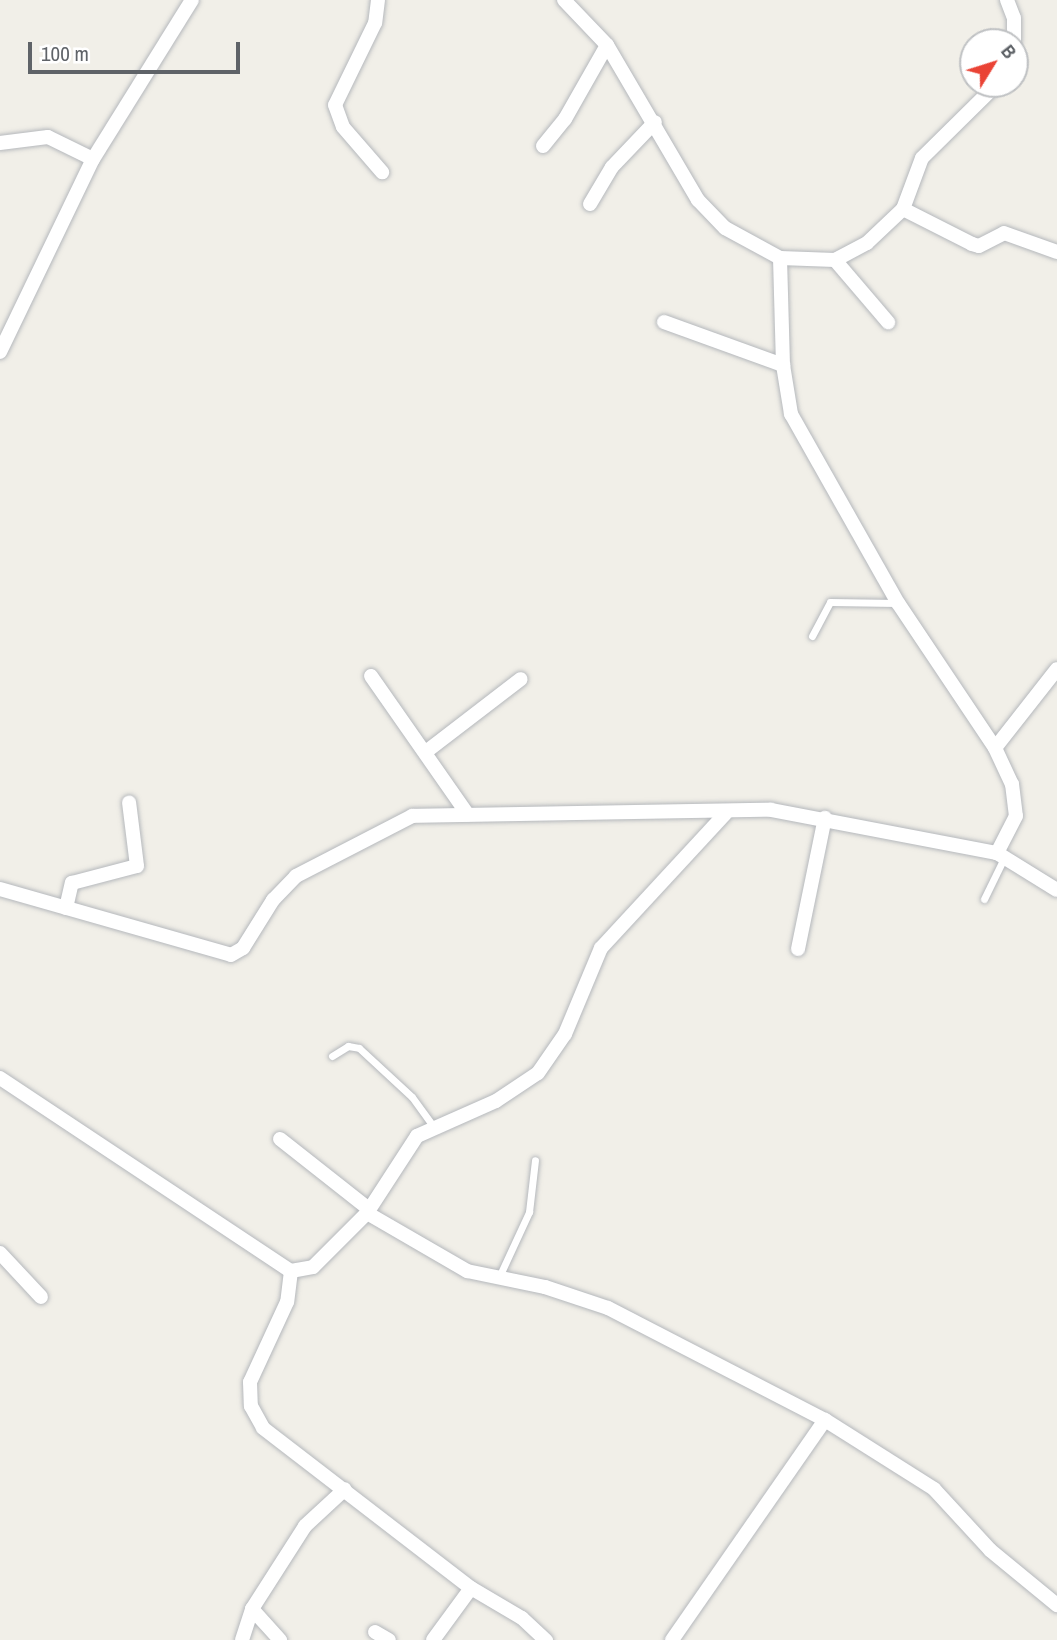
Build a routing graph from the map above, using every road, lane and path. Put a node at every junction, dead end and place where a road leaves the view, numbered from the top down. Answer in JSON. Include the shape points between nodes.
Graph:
{"nodes":[{"id":1,"x":192,"y":0,"type":"edge"},
{"id":2,"x":378,"y":0,"type":"edge"},
{"id":3,"x":564,"y":0,"type":"edge"},
{"id":4,"x":1007,"y":0,"type":"edge"},
{"id":5,"x":1014,"y":28,"type":"edge"},
{"id":6,"x":607,"y":45,"type":"junction"},
{"id":7,"x":983,"y":98,"type":"edge"},
{"id":8,"x":655,"y":122,"type":"junction"},
{"id":9,"x":0,"y":143,"type":"edge"},
{"id":10,"x":544,"y":146,"type":"dead end"},
{"id":11,"x":93,"y":159,"type":"junction"},
{"id":12,"x":382,"y":172,"type":"dead end"},
{"id":13,"x":590,"y":204,"type":"dead end"},
{"id":14,"x":903,"y":209,"type":"junction"},
{"id":15,"x":1057,"y":252,"type":"edge"},
{"id":16,"x":780,"y":258,"type":"junction"},
{"id":17,"x":835,"y":260,"type":"junction"},
{"id":18,"x":664,"y":321,"type":"dead end"},
{"id":19,"x":888,"y":322,"type":"dead end"},
{"id":20,"x":0,"y":352,"type":"edge"},
{"id":21,"x":783,"y":365,"type":"junction"},
{"id":22,"x":898,"y":603,"type":"junction"},
{"id":23,"x":811,"y":636,"type":"dead end"},
{"id":24,"x":1057,"y":669,"type":"edge"},
{"id":25,"x":371,"y":676,"type":"dead end"},
{"id":26,"x":521,"y":679,"type":"dead end"},
{"id":27,"x":995,"y":748,"type":"junction"},
{"id":28,"x":427,"y":751,"type":"junction"},
{"id":29,"x":129,"y":802,"type":"dead end"},
{"id":30,"x":724,"y":814,"type":"junction"},
{"id":31,"x":468,"y":815,"type":"junction"},
{"id":32,"x":825,"y":818,"type":"junction"},
{"id":33,"x":1001,"y":855,"type":"junction"},
{"id":34,"x":0,"y":889,"type":"edge"},
{"id":35,"x":1057,"y":890,"type":"edge"},
{"id":36,"x":984,"y":899,"type":"dead end"},
{"id":37,"x":66,"y":908,"type":"junction"},
{"id":38,"x":798,"y":949,"type":"dead end"},
{"id":39,"x":332,"y":1056,"type":"dead end"},
{"id":40,"x":0,"y":1078,"type":"edge"},
{"id":41,"x":433,"y":1126,"type":"junction"},
{"id":42,"x":280,"y":1139,"type":"dead end"},
{"id":43,"x":535,"y":1160,"type":"dead end"},
{"id":44,"x":368,"y":1211,"type":"junction"},
{"id":45,"x":0,"y":1253,"type":"edge"},
{"id":46,"x":291,"y":1270,"type":"junction"},
{"id":47,"x":499,"y":1277,"type":"junction"},
{"id":48,"x":41,"y":1297,"type":"dead end"},
{"id":49,"x":825,"y":1420,"type":"junction"},
{"id":50,"x":345,"y":1489,"type":"junction"},
{"id":51,"x":471,"y":1588,"type":"junction"},
{"id":52,"x":1057,"y":1605,"type":"edge"},
{"id":53,"x":252,"y":1609,"type":"junction"},
{"id":54,"x":375,"y":1632,"type":"dead end"},
{"id":55,"x":242,"y":1640,"type":"edge"},
{"id":56,"x":280,"y":1640,"type":"edge"},
{"id":57,"x":389,"y":1640,"type":"edge"},
{"id":58,"x":433,"y":1640,"type":"edge"},
{"id":59,"x":546,"y":1640,"type":"edge"},
{"id":60,"x":672,"y":1640,"type":"edge"}],
"edges":[{"from":1,"to":11,"type":"street"},
{"from":2,"to":12,"type":"street","via":[[374,23],[335,105],[343,127]]},
{"from":3,"to":6,"type":"street"},
{"from":4,"to":5,"type":"street"},
{"from":6,"to":8,"type":"street"},
{"from":6,"to":10,"type":"street","via":[[565,119]]},
{"from":7,"to":14,"type":"street","via":[[922,158]]},
{"from":8,"to":13,"type":"street","via":[[612,167]]},
{"from":8,"to":16,"type":"street","via":[[684,180],[710,214],[743,240]]},
{"from":9,"to":11,"type":"street","via":[[48,137]]},
{"from":11,"to":20,"type":"street"},
{"from":14,"to":15,"type":"street","via":[[979,246],[1004,233]]},
{"from":14,"to":17,"type":"street","via":[[867,243]]},
{"from":16,"to":17,"type":"street"},
{"from":16,"to":21,"type":"street"},
{"from":17,"to":19,"type":"street"},
{"from":18,"to":21,"type":"street"},
{"from":21,"to":22,"type":"street","via":[[798,433]]},
{"from":22,"to":23,"type":"lane","via":[[830,601]]},
{"from":22,"to":27,"type":"street"},
{"from":24,"to":27,"type":"street"},
{"from":25,"to":28,"type":"street"},
{"from":26,"to":28,"type":"street"},
{"from":27,"to":33,"type":"street","via":[[1017,807]]},
{"from":28,"to":31,"type":"street"},
{"from":29,"to":37,"type":"street","via":[[138,866],[76,881]]},
{"from":30,"to":31,"type":"street"},
{"from":30,"to":32,"type":"street","via":[[771,810]]},
{"from":30,"to":41,"type":"street","via":[[601,948],[565,1034],[538,1073],[496,1101]]},
{"from":31,"to":37,"type":"street","via":[[412,816],[296,876],[273,900],[243,948],[231,955]]},
{"from":32,"to":33,"type":"street"},
{"from":32,"to":38,"type":"street"},
{"from":33,"to":35,"type":"street"},
{"from":33,"to":36,"type":"lane"},
{"from":34,"to":37,"type":"street"},
{"from":39,"to":41,"type":"lane","via":[[348,1046],[359,1048],[412,1097]]},
{"from":40,"to":46,"type":"street"},
{"from":41,"to":44,"type":"street","via":[[408,1145]]},
{"from":42,"to":44,"type":"street"},
{"from":43,"to":47,"type":"lane","via":[[529,1212]]},
{"from":44,"to":46,"type":"street","via":[[313,1267]]},
{"from":44,"to":47,"type":"street","via":[[453,1265]]},
{"from":45,"to":48,"type":"street"},
{"from":46,"to":50,"type":"street","via":[[287,1303],[253,1371],[251,1406],[273,1437]]},
{"from":47,"to":49,"type":"street","via":[[608,1308]]},
{"from":49,"to":52,"type":"street","via":[[943,1495],[990,1550]]},
{"from":49,"to":60,"type":"street"},
{"from":50,"to":51,"type":"street"},
{"from":50,"to":53,"type":"street","via":[[305,1526]]},
{"from":51,"to":58,"type":"street"},
{"from":51,"to":59,"type":"street","via":[[522,1618]]},
{"from":53,"to":55,"type":"street"},
{"from":53,"to":56,"type":"street"},
{"from":54,"to":57,"type":"street"}]}
